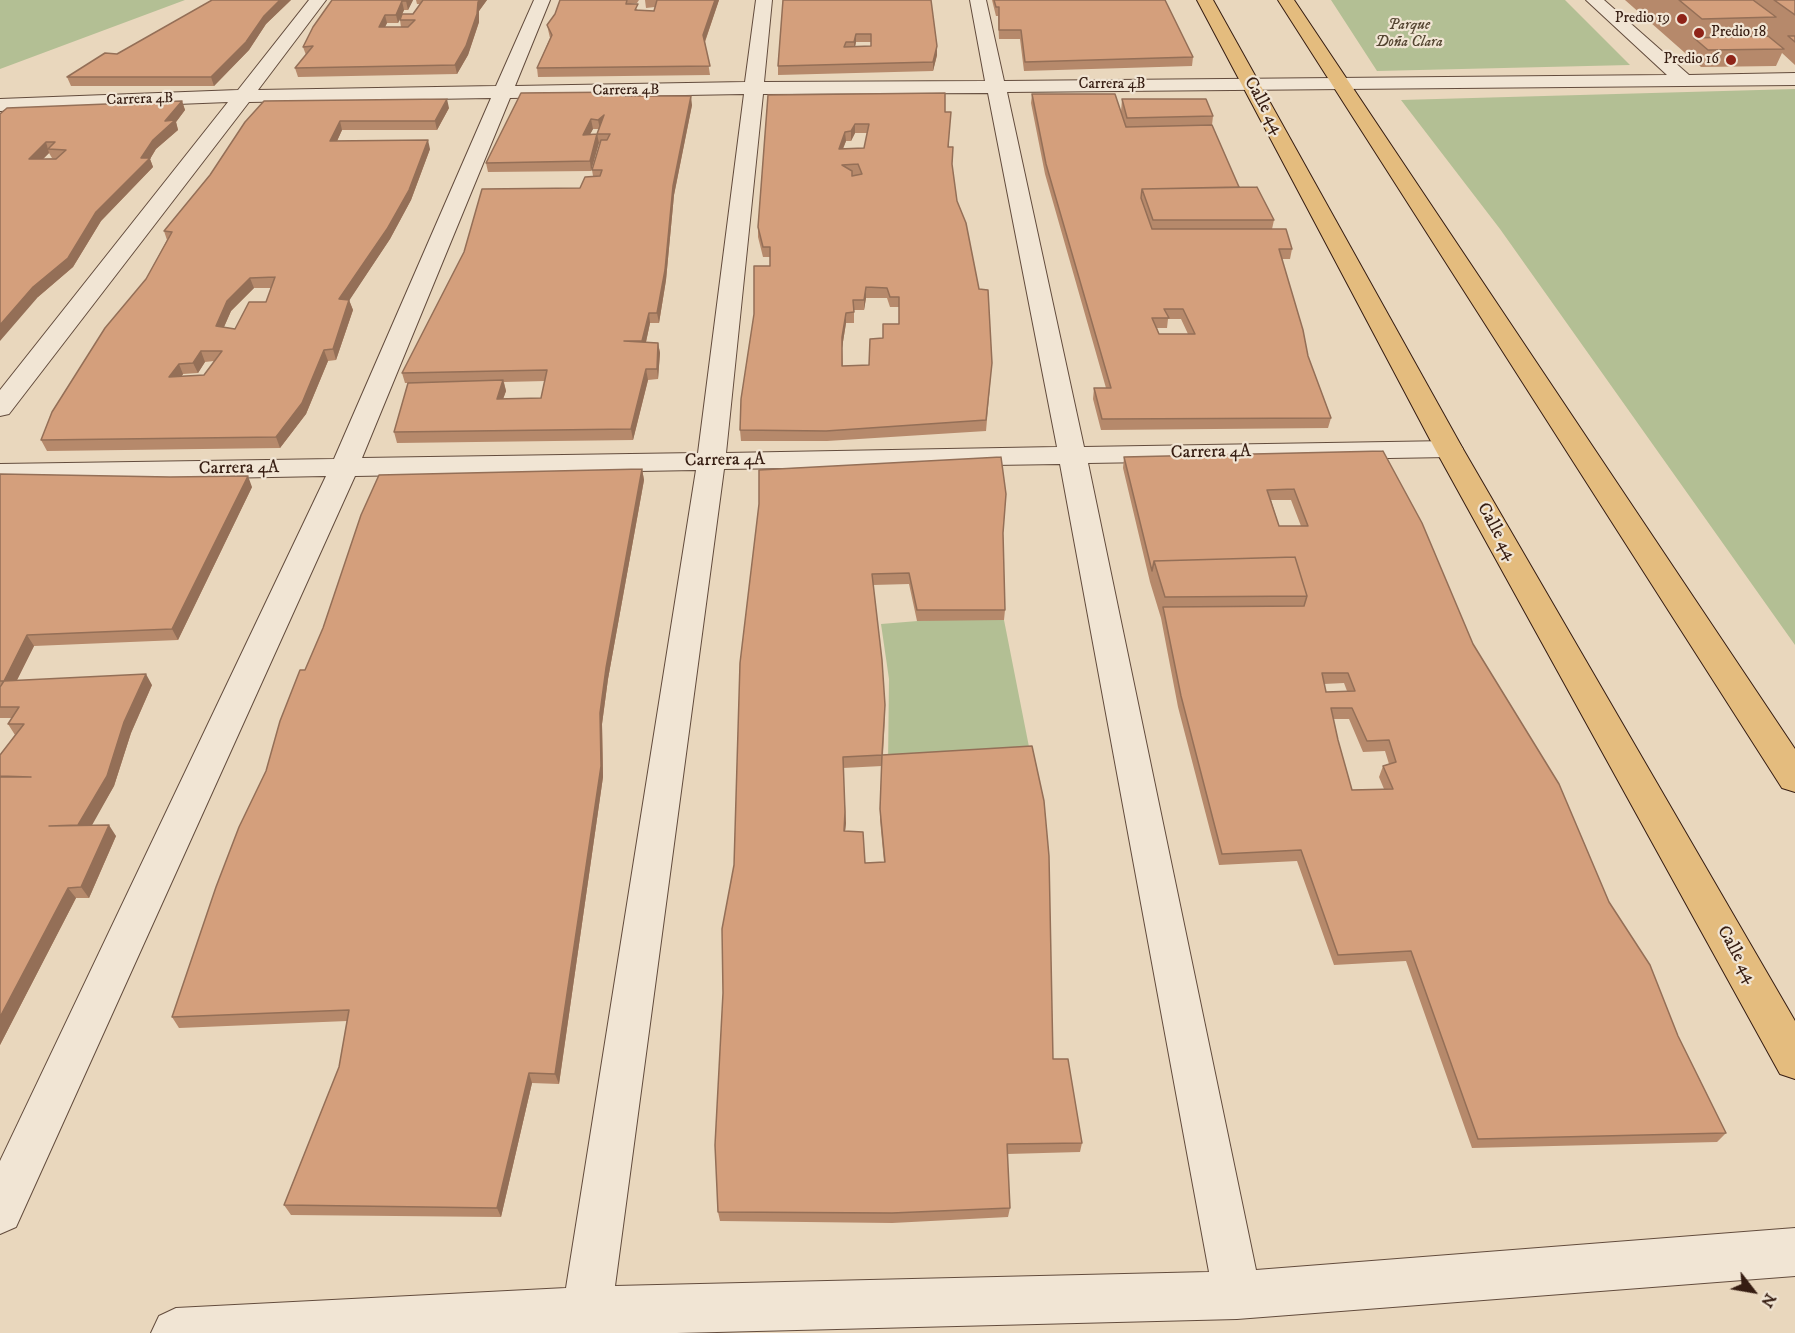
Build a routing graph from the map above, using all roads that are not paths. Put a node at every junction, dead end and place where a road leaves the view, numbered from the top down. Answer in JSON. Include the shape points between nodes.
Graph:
{"nodes":[{"id":1,"x":318,"y":0,"type":"edge"},
{"id":2,"x":542,"y":0,"type":"edge"},
{"id":3,"x":764,"y":0,"type":"edge"},
{"id":4,"x":978,"y":0,"type":"edge"},
{"id":5,"x":1205,"y":0,"type":"edge"},
{"id":6,"x":1286,"y":0,"type":"edge"},
{"id":7,"x":1594,"y":0,"type":"edge"},
{"id":8,"x":1795,"y":79,"type":"edge"},
{"id":9,"x":1684,"y":80,"type":"junction"},
{"id":10,"x":1252,"y":85,"type":"junction"},
{"id":11,"x":1340,"y":85,"type":"junction"},
{"id":12,"x":996,"y":86,"type":"junction"},
{"id":13,"x":754,"y":88,"type":"junction"},
{"id":14,"x":501,"y":93,"type":"junction"},
{"id":15,"x":244,"y":96,"type":"junction"},
{"id":16,"x":0,"y":105,"type":"edge"},
{"id":17,"x":0,"y":408,"type":"edge"},
{"id":18,"x":1449,"y":449,"type":"junction"},
{"id":19,"x":1072,"y":455,"type":"junction"},
{"id":20,"x":711,"y":461,"type":"junction"},
{"id":21,"x":344,"y":468,"type":"junction"},
{"id":22,"x":0,"y":473,"type":"edge"},
{"id":23,"x":1795,"y":778,"type":"edge"},
{"id":24,"x":1795,"y":1060,"type":"edge"},
{"id":25,"x":0,"y":1211,"type":"edge"},
{"id":26,"x":1795,"y":1252,"type":"edge"},
{"id":27,"x":1237,"y":1295,"type":"junction"},
{"id":28,"x":587,"y":1311,"type":"junction"},
{"id":29,"x":176,"y":1333,"type":"edge"}],
"edges":[{"from":1,"to":15,"type":"street"},
{"from":2,"to":14,"type":"street"},
{"from":3,"to":13,"type":"street"},
{"from":4,"to":12,"type":"street"},
{"from":5,"to":10,"type":"main road","name":"Calle 44"},
{"from":6,"to":11,"type":"main road"},
{"from":7,"to":9,"type":"street"},
{"from":8,"to":9,"type":"street","name":"Carrera 4B"},
{"from":9,"to":11,"type":"street","name":"Carrera 4B"},
{"from":10,"to":11,"type":"street","name":"Carrera 4B"},
{"from":10,"to":12,"type":"street","name":"Carrera 4B"},
{"from":10,"to":18,"type":"main road","name":"Calle 44"},
{"from":11,"to":23,"type":"main road"},
{"from":12,"to":13,"type":"street","name":"Carrera 4B"},
{"from":12,"to":19,"type":"street"},
{"from":13,"to":14,"type":"street","name":"Carrera 4B"},
{"from":13,"to":20,"type":"street"},
{"from":14,"to":15,"type":"street","name":"Carrera 4B"},
{"from":14,"to":21,"type":"street"},
{"from":15,"to":16,"type":"street","name":"Carrera 4B"},
{"from":15,"to":17,"type":"street"},
{"from":18,"to":19,"type":"street","name":"Carrera 4A"},
{"from":18,"to":24,"type":"main road","name":"Calle 44"},
{"from":19,"to":20,"type":"street","name":"Carrera 4A"},
{"from":19,"to":27,"type":"street"},
{"from":20,"to":21,"type":"street","name":"Carrera 4A"},
{"from":20,"to":28,"type":"street"},
{"from":21,"to":22,"type":"street","name":"Carrera 4A"},
{"from":21,"to":25,"type":"street"},
{"from":26,"to":27,"type":"street"},
{"from":27,"to":28,"type":"street"},
{"from":28,"to":29,"type":"street"}]}
